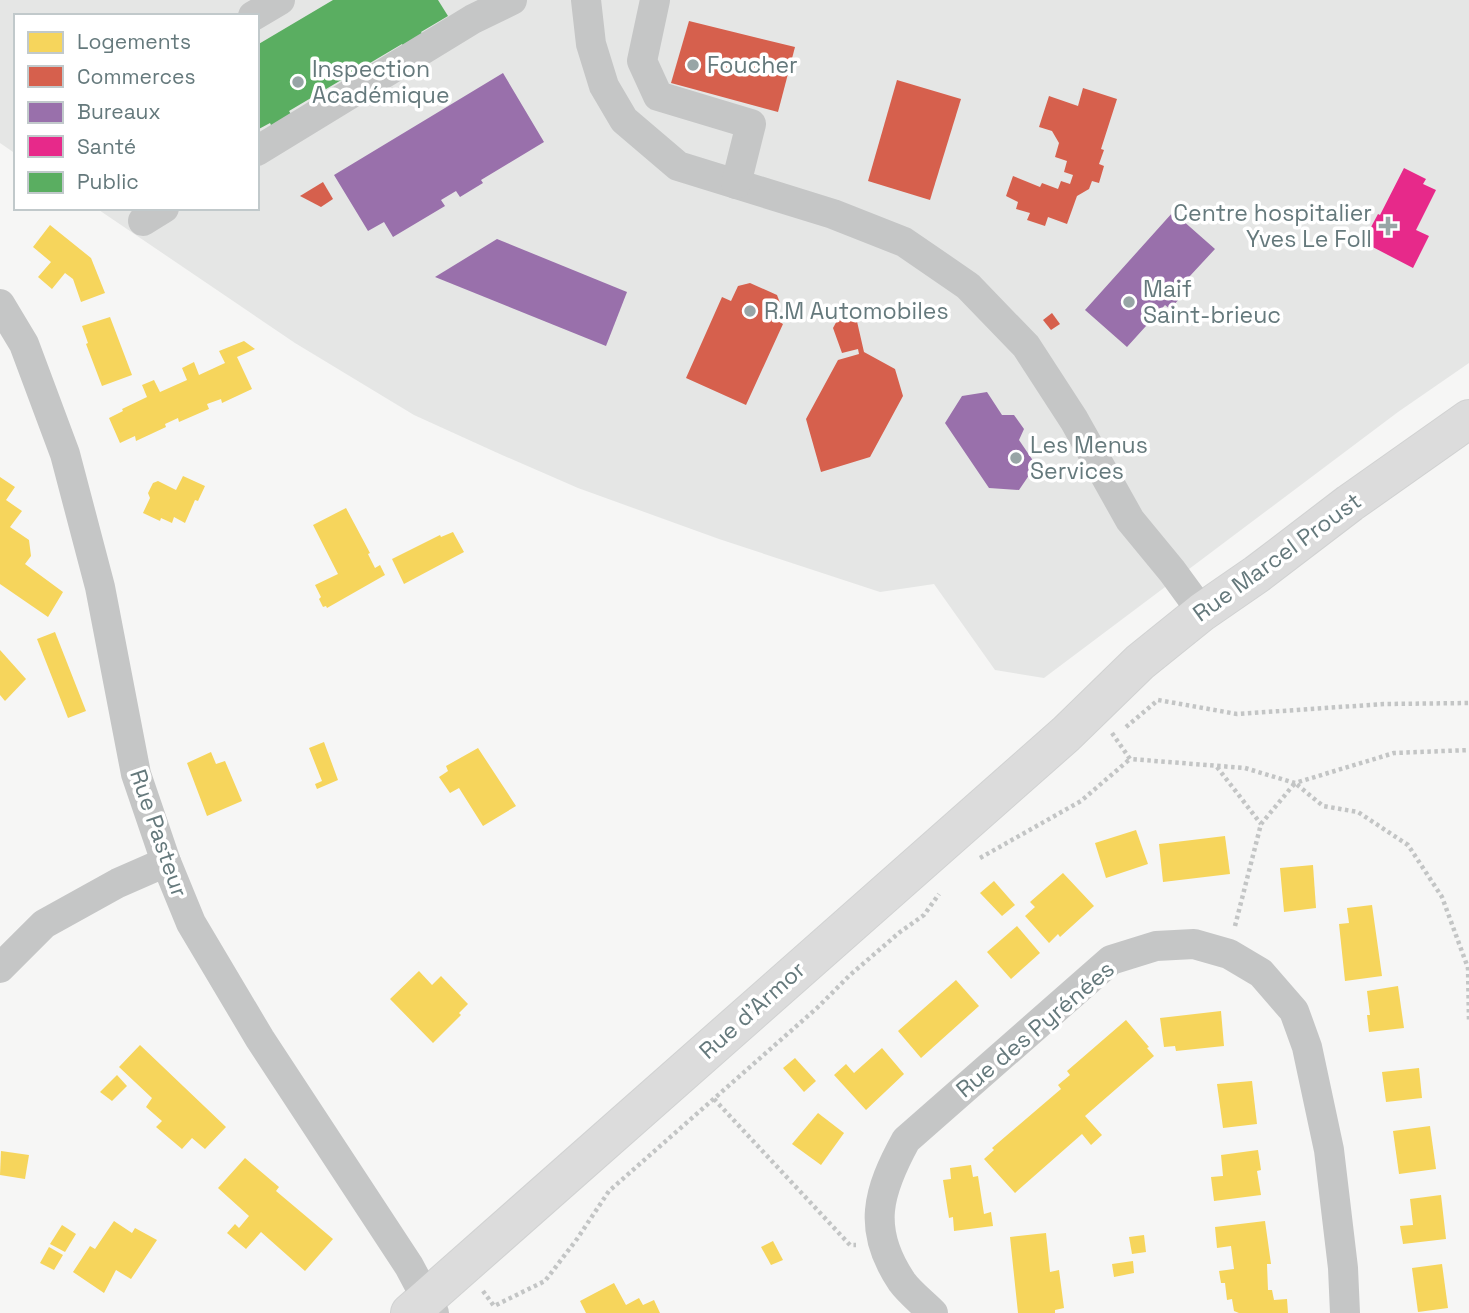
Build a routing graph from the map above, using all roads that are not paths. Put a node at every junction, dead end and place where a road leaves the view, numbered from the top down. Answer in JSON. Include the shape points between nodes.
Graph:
{"nodes":[{"id":1,"x":280,"y":0,"type":"edge"},
{"id":2,"x":512,"y":0,"type":"edge"},
{"id":3,"x":586,"y":0,"type":"edge"},
{"id":4,"x":655,"y":0,"type":"edge"},
{"id":5,"x":467,"y":10,"type":"edge"},
{"id":6,"x":256,"y":14,"type":"edge"},
{"id":7,"x":259,"y":150,"type":"edge"},
{"id":8,"x":736,"y":184,"type":"junction"},
{"id":9,"x":0,"y":304,"type":"edge"},
{"id":10,"x":1469,"y":419,"type":"edge"},
{"id":11,"x":1202,"y":612,"type":"junction"},
{"id":12,"x":1104,"y":721,"type":"joint"},
{"id":13,"x":166,"y":862,"type":"junction"},
{"id":14,"x":0,"y":968,"type":"edge"},
{"id":15,"x":423,"y":1308,"type":"edge"},
{"id":16,"x":933,"y":1313,"type":"edge"},
{"id":17,"x":1345,"y":1313,"type":"edge"}],
"edges":[{"from":1,"to":6,"type":"street"},
{"from":2,"to":5,"type":"street"},
{"from":3,"to":8,"type":"street","via":[[590,44],[604,86],[624,120],[678,166]]},
{"from":4,"to":8,"type":"street","via":[[642,61],[658,96],[751,124]]},
{"from":5,"to":7,"type":"street"},
{"from":8,"to":11,"type":"street","via":[[904,242],[968,286],[1026,346],[1130,520]]},
{"from":9,"to":13,"type":"street","name":"Rue Pasteur","via":[[24,344],[65,454],[100,587],[136,774]]},
{"from":10,"to":11,"type":"main road","name":"Rue Marcel Proust"},
{"from":11,"to":12,"type":"main road","name":"Rue Marcel Proust","via":[[1140,662]]},
{"from":12,"to":15,"type":"main road","name":"Rue d'Armor","via":[[1066,734],[464,1265]]},
{"from":13,"to":14,"type":"street","via":[[44,924]]},
{"from":13,"to":15,"type":"street","name":"Rue Pasteur","via":[[191,923],[260,1039],[409,1266]]},
{"from":16,"to":17,"type":"street","name":"Rue des Pyrénées","via":[[903,1283],[883,1245],[879,1210],[888,1173],[906,1140],[1111,960],[1156,946],[1194,944],[1229,954],[1261,972],[1294,1011],[1307,1047],[1329,1150]]}]}
